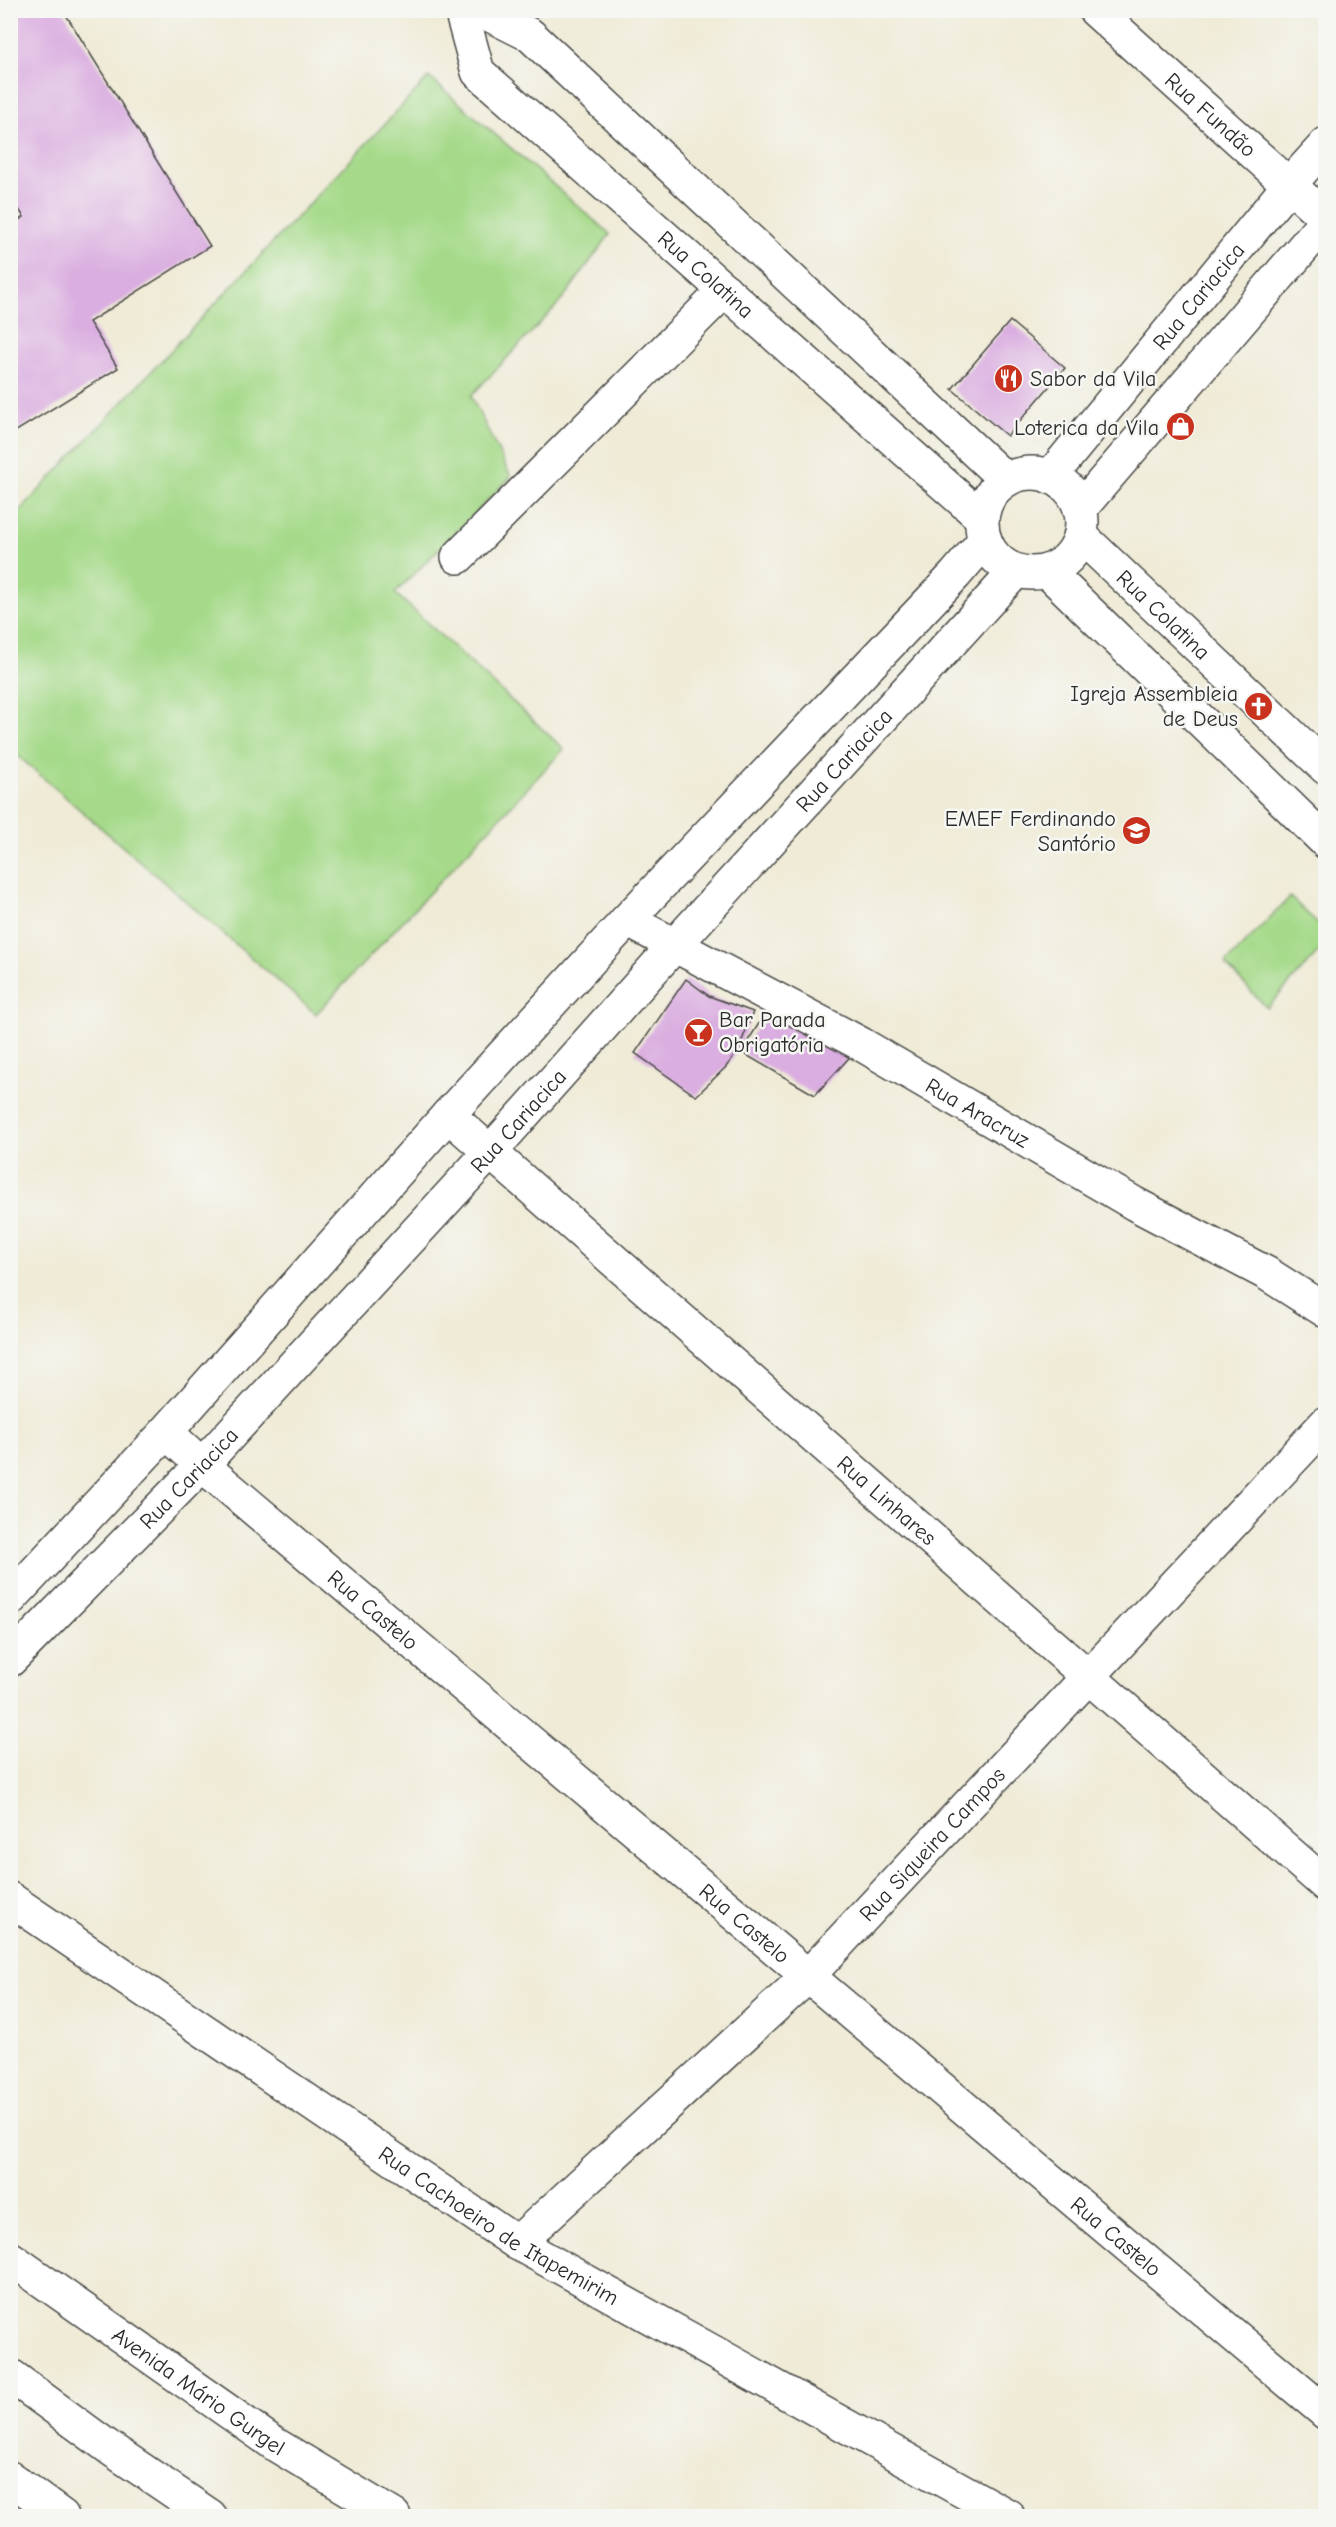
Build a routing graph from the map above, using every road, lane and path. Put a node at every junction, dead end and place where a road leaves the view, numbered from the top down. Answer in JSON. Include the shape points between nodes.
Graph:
{"nodes":[{"id":1,"x":461,"y":10,"type":"edge"},
{"id":2,"x":480,"y":10,"type":"edge"},
{"id":3,"x":1095,"y":10,"type":"edge"},
{"id":4,"x":1326,"y":144,"type":"edge"},
{"id":5,"x":1289,"y":185,"type":"junction"},
{"id":6,"x":1326,"y":220,"type":"edge"},
{"id":7,"x":725,"y":290,"type":"junction"},
{"id":8,"x":1050,"y":477,"type":"junction"},
{"id":9,"x":1006,"y":480,"type":"junction"},
{"id":10,"x":1080,"y":523,"type":"junction"},
{"id":11,"x":984,"y":529,"type":"junction"},
{"id":12,"x":458,"y":557,"type":"dead end"},
{"id":13,"x":1031,"y":571,"type":"junction"},
{"id":14,"x":1326,"y":768,"type":"edge"},
{"id":15,"x":1326,"y":842,"type":"edge"},
{"id":16,"x":627,"y":920,"type":"junction"},
{"id":17,"x":674,"y":946,"type":"junction"},
{"id":18,"x":448,"y":1115,"type":"junction"},
{"id":19,"x":490,"y":1152,"type":"junction"},
{"id":20,"x":1326,"y":1311,"type":"edge"},
{"id":21,"x":1326,"y":1423,"type":"edge"},
{"id":22,"x":166,"y":1432,"type":"junction"},
{"id":23,"x":202,"y":1465,"type":"junction"},
{"id":24,"x":10,"y":1599,"type":"edge"},
{"id":25,"x":10,"y":1660,"type":"edge"},
{"id":26,"x":1089,"y":1678,"type":"junction"},
{"id":27,"x":1326,"y":1885,"type":"edge"},
{"id":28,"x":10,"y":1899,"type":"edge"},
{"id":29,"x":808,"y":1976,"type":"junction"},
{"id":30,"x":517,"y":2243,"type":"junction"},
{"id":31,"x":10,"y":2258,"type":"edge"},
{"id":32,"x":10,"y":2375,"type":"edge"},
{"id":33,"x":1326,"y":2413,"type":"edge"},
{"id":34,"x":10,"y":2478,"type":"edge"},
{"id":35,"x":62,"y":2517,"type":"edge"},
{"id":36,"x":210,"y":2517,"type":"edge"},
{"id":37,"x":394,"y":2517,"type":"edge"},
{"id":38,"x":1008,"y":2517,"type":"edge"}],
"edges":[{"from":1,"to":7,"type":"street","name":"Rua Colatina","via":[[478,72]]},
{"from":2,"to":9,"type":"street","via":[[530,35]]},
{"from":3,"to":5,"type":"street","name":"Rua Fundão"},
{"from":4,"to":5,"type":"street","name":"Rua Cariacica"},
{"from":5,"to":6,"type":"street","name":"Rua Fundão"},
{"from":5,"to":8,"type":"street","name":"Rua Cariacica"},
{"from":6,"to":10,"type":"street","name":"Rua Cariacica"},
{"from":7,"to":11,"type":"street","name":"Rua Colatina"},
{"from":7,"to":12,"type":"street"},
{"from":8,"to":9,"type":"street","via":[[1023,474]]},
{"from":8,"to":10,"type":"street","via":[[1069,490]]},
{"from":9,"to":11,"type":"street","via":[[992,492]]},
{"from":10,"to":13,"type":"street","via":[[1068,558],[1055,568]]},
{"from":10,"to":14,"type":"street","name":"Rua Colatina"},
{"from":11,"to":13,"type":"street","via":[[994,556]]},
{"from":11,"to":16,"type":"street","name":"Rua Cariacica","via":[[955,575]]},
{"from":13,"to":15,"type":"street"},
{"from":13,"to":17,"type":"street","name":"Rua Cariacica"},
{"from":16,"to":17,"type":"street","name":"Rua Aracruz"},
{"from":16,"to":18,"type":"street","name":"Rua Cariacica"},
{"from":17,"to":19,"type":"street","name":"Rua Cariacica"},
{"from":17,"to":20,"type":"street","name":"Rua Aracruz","via":[[861,1044],[1135,1204],[1266,1273]]},
{"from":18,"to":19,"type":"street","name":"Rua Linhares"},
{"from":18,"to":22,"type":"street","name":"Rua Cariacica"},
{"from":19,"to":23,"type":"street","name":"Rua Cariacica"},
{"from":19,"to":26,"type":"street","name":"Rua Linhares"},
{"from":21,"to":26,"type":"street","name":"Rua Siqueira Campos"},
{"from":22,"to":23,"type":"street","name":"Rua Castelo"},
{"from":22,"to":24,"type":"street","name":"Rua Cariacica"},
{"from":23,"to":25,"type":"street","name":"Rua Cariacica"},
{"from":23,"to":29,"type":"street","name":"Rua Castelo"},
{"from":26,"to":27,"type":"street","name":"Rua Linhares"},
{"from":26,"to":29,"type":"street","name":"Rua Siqueira Campos"},
{"from":28,"to":30,"type":"street","name":"Rua Cachoeiro de Itapemirim"},
{"from":29,"to":30,"type":"street","name":"Rua Siqueira Campos"},
{"from":29,"to":33,"type":"street","name":"Rua Castelo"},
{"from":30,"to":38,"type":"street","name":"Rua Cachoeiro de Itapemirim"},
{"from":31,"to":37,"type":"street","name":"Avenida Mário Gurgel","via":[[276,2445]]},
{"from":32,"to":36,"type":"street"},
{"from":34,"to":35,"type":"street"}]}
